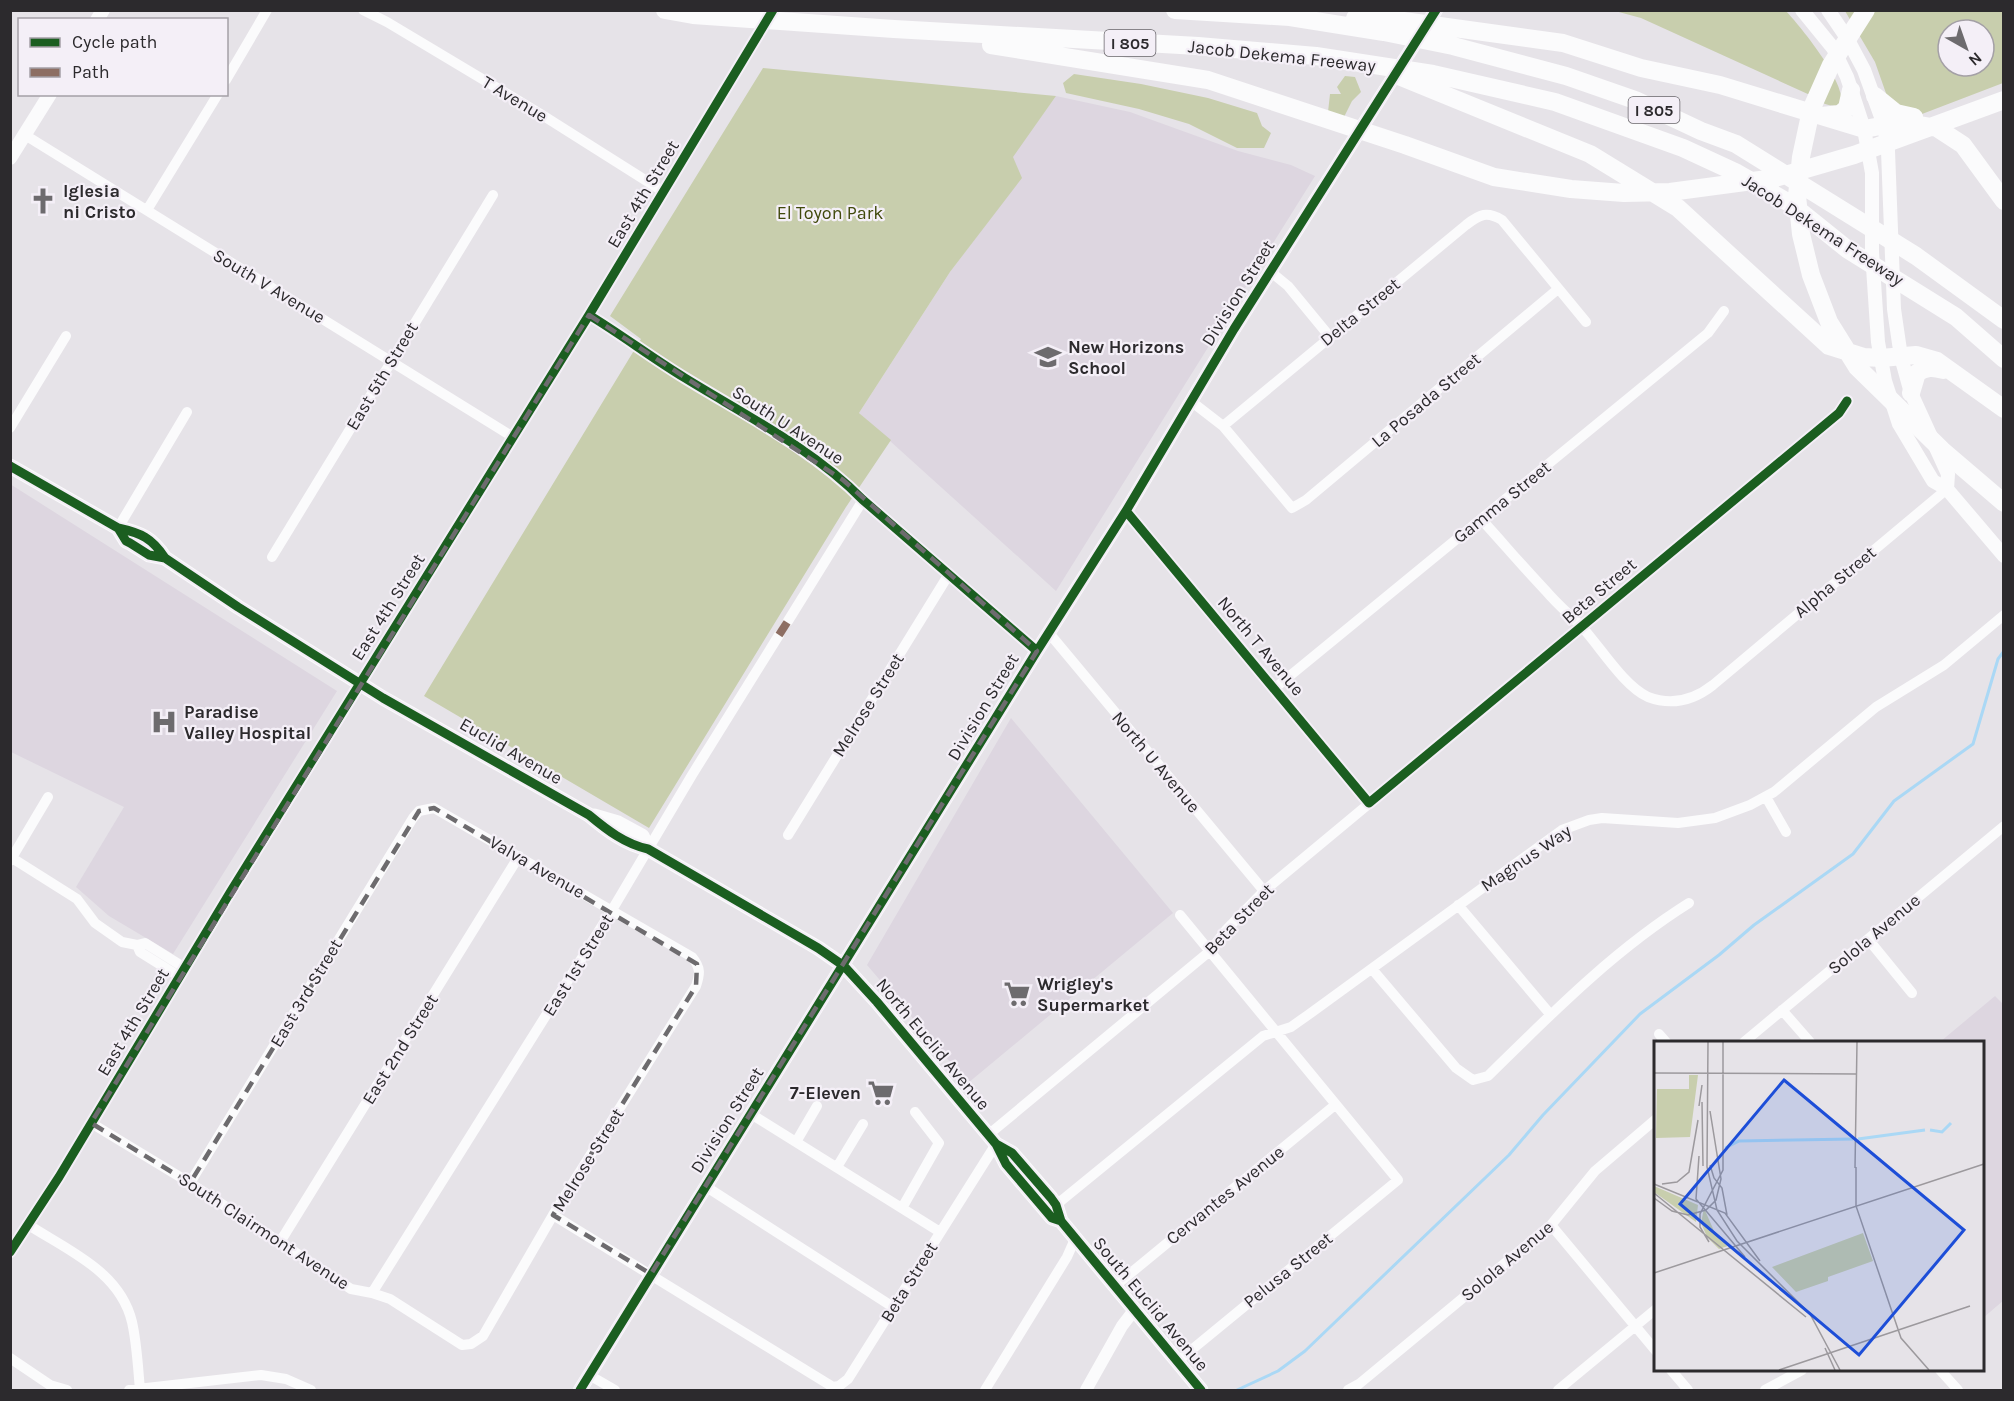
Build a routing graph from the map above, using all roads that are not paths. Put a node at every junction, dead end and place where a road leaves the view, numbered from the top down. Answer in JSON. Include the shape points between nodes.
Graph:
{"nodes":[{"id":1,"x":267,"y":10,"type":"edge"},
{"id":2,"x":363,"y":10,"type":"edge"},
{"id":3,"x":665,"y":10,"type":"edge"},
{"id":4,"x":774,"y":10,"type":"edge"},
{"id":5,"x":1175,"y":10,"type":"edge"},
{"id":6,"x":1436,"y":10,"type":"edge"},
{"id":7,"x":1802,"y":10,"type":"edge"},
{"id":8,"x":1828,"y":10,"type":"edge"},
{"id":9,"x":1866,"y":10,"type":"edge"},
{"id":10,"x":1387,"y":26,"type":"junction"},
{"id":11,"x":894,"y":29,"type":"junction"},
{"id":12,"x":228,"y":77,"type":"edge"},
{"id":13,"x":1429,"y":80,"type":"junction"},
{"id":14,"x":1851,"y":90,"type":"junction"},
{"id":15,"x":49,"y":96,"type":"edge"},
{"id":16,"x":217,"y":96,"type":"edge"},
{"id":17,"x":1875,"y":96,"type":"junction"},
{"id":18,"x":2004,"y":100,"type":"edge"},
{"id":19,"x":1818,"y":116,"type":"junction"},
{"id":20,"x":1884,"y":125,"type":"junction"},
{"id":21,"x":1937,"y":128,"type":"junction"},
{"id":22,"x":1864,"y":129,"type":"junction"},
{"id":23,"x":25,"y":135,"type":"junction"},
{"id":24,"x":10,"y":158,"type":"edge"},
{"id":25,"x":664,"y":192,"type":"junction"},
{"id":26,"x":493,"y":195,"type":"dead end"},
{"id":27,"x":2004,"y":201,"type":"edge"},
{"id":28,"x":147,"y":210,"type":"junction"},
{"id":29,"x":1271,"y":272,"type":"junction"},
{"id":30,"x":1558,"y":289,"type":"junction"},
{"id":31,"x":1724,"y":311,"type":"dead end"},
{"id":32,"x":589,"y":315,"type":"junction"},
{"id":33,"x":2004,"y":320,"type":"edge"},
{"id":34,"x":1586,"y":322,"type":"dead end"},
{"id":35,"x":66,"y":336,"type":"dead end"},
{"id":36,"x":1330,"y":336,"type":"junction"},
{"id":37,"x":1900,"y":357,"type":"junction"},
{"id":38,"x":1881,"y":358,"type":"junction"},
{"id":39,"x":2004,"y":359,"type":"edge"},
{"id":40,"x":392,"y":361,"type":"junction"},
{"id":41,"x":1959,"y":376,"type":"junction"},
{"id":42,"x":1911,"y":393,"type":"junction"},
{"id":43,"x":1847,"y":401,"type":"dead end"},
{"id":44,"x":1192,"y":402,"type":"junction"},
{"id":45,"x":2004,"y":409,"type":"edge"},
{"id":46,"x":187,"y":412,"type":"dead end"},
{"id":47,"x":1223,"y":426,"type":"junction"},
{"id":48,"x":10,"y":428,"type":"edge"},
{"id":49,"x":513,"y":437,"type":"junction"},
{"id":50,"x":10,"y":466,"type":"edge"},
{"id":51,"x":1947,"y":489,"type":"junction"},
{"id":52,"x":863,"y":500,"type":"junction"},
{"id":53,"x":2004,"y":503,"type":"edge"},
{"id":54,"x":1126,"y":511,"type":"junction"},
{"id":55,"x":1481,"y":519,"type":"junction"},
{"id":56,"x":118,"y":528,"type":"junction"},
{"id":57,"x":2004,"y":556,"type":"edge"},
{"id":58,"x":272,"y":557,"type":"dead end"},
{"id":59,"x":949,"y":574,"type":"junction"},
{"id":60,"x":2004,"y":615,"type":"edge"},
{"id":61,"x":788,"y":621,"type":"dead end"},
{"id":62,"x":1581,"y":627,"type":"junction"},
{"id":63,"x":1049,"y":633,"type":"junction"},
{"id":64,"x":779,"y":635,"type":"dead end"},
{"id":65,"x":1037,"y":651,"type":"junction"},
{"id":66,"x":360,"y":682,"type":"junction"},
{"id":67,"x":1275,"y":688,"type":"junction"},
{"id":68,"x":1766,"y":797,"type":"junction"},
{"id":69,"x":48,"y":798,"type":"dead end"},
{"id":70,"x":1369,"y":803,"type":"junction"},
{"id":71,"x":427,"y":808,"type":"joint"},
{"id":72,"x":2004,"y":826,"type":"edge"},
{"id":73,"x":1786,"y":832,"type":"dead end"},
{"id":74,"x":788,"y":834,"type":"dead end"},
{"id":75,"x":648,"y":849,"type":"junction"},
{"id":76,"x":519,"y":856,"type":"junction"},
{"id":77,"x":11,"y":860,"type":"edge"},
{"id":78,"x":1264,"y":891,"type":"junction"},
{"id":79,"x":1689,"y":903,"type":"dead end"},
{"id":80,"x":1458,"y":905,"type":"junction"},
{"id":81,"x":612,"y":910,"type":"junction"},
{"id":82,"x":1180,"y":915,"type":"dead end"},
{"id":83,"x":1868,"y":939,"type":"junction"},
{"id":84,"x":1210,"y":951,"type":"junction"},
{"id":85,"x":843,"y":966,"type":"junction"},
{"id":86,"x":1371,"y":969,"type":"junction"},
{"id":87,"x":700,"y":972,"type":"joint"},
{"id":88,"x":182,"y":973,"type":"junction"},
{"id":89,"x":1912,"y":993,"type":"dead end"},
{"id":90,"x":1782,"y":1010,"type":"junction"},
{"id":91,"x":1550,"y":1014,"type":"junction"},
{"id":92,"x":1277,"y":1031,"type":"junction"},
{"id":93,"x":1745,"y":1041,"type":"edge"},
{"id":94,"x":1809,"y":1041,"type":"edge"},
{"id":95,"x":1335,"y":1105,"type":"junction"},
{"id":96,"x":817,"y":1106,"type":"dead end"},
{"id":97,"x":915,"y":1112,"type":"dead end"},
{"id":98,"x":751,"y":1114,"type":"junction"},
{"id":99,"x":1654,"y":1121,"type":"edge"},
{"id":100,"x":91,"y":1123,"type":"junction"},
{"id":101,"x":862,"y":1124,"type":"dead end"},
{"id":102,"x":992,"y":1140,"type":"junction"},
{"id":103,"x":796,"y":1142,"type":"junction"},
{"id":104,"x":837,"y":1167,"type":"junction"},
{"id":105,"x":190,"y":1183,"type":"junction"},
{"id":106,"x":705,"y":1186,"type":"junction"},
{"id":107,"x":1056,"y":1205,"type":"junction"},
{"id":108,"x":902,"y":1208,"type":"junction"},
{"id":109,"x":554,"y":1215,"type":"junction"},
{"id":110,"x":1061,"y":1221,"type":"junction"},
{"id":111,"x":27,"y":1224,"type":"junction"},
{"id":112,"x":1551,"y":1226,"type":"junction"},
{"id":113,"x":940,"y":1232,"type":"junction"},
{"id":114,"x":1075,"y":1239,"type":"junction"},
{"id":115,"x":280,"y":1242,"type":"junction"},
{"id":116,"x":10,"y":1252,"type":"edge"},
{"id":117,"x":651,"y":1274,"type":"junction"},
{"id":118,"x":1115,"y":1286,"type":"junction"},
{"id":119,"x":372,"y":1293,"type":"junction"},
{"id":120,"x":893,"y":1307,"type":"junction"},
{"id":121,"x":1135,"y":1309,"type":"junction"},
{"id":122,"x":1654,"y":1312,"type":"edge"},
{"id":123,"x":1635,"y":1326,"type":"junction"},
{"id":124,"x":471,"y":1344,"type":"joint"},
{"id":125,"x":1654,"y":1349,"type":"edge"},
{"id":126,"x":10,"y":1358,"type":"edge"},
{"id":127,"x":1178,"y":1361,"type":"junction"},
{"id":128,"x":1672,"y":1371,"type":"edge"},
{"id":129,"x":1800,"y":1371,"type":"edge"},
{"id":130,"x":1941,"y":1371,"type":"edge"},
{"id":131,"x":589,"y":1375,"type":"junction"},
{"id":132,"x":67,"y":1390,"type":"edge"},
{"id":133,"x":137,"y":1390,"type":"edge"},
{"id":134,"x":311,"y":1390,"type":"edge"},
{"id":135,"x":580,"y":1390,"type":"edge"},
{"id":136,"x":615,"y":1390,"type":"edge"},
{"id":137,"x":985,"y":1390,"type":"edge"},
{"id":138,"x":1086,"y":1390,"type":"edge"},
{"id":139,"x":1201,"y":1390,"type":"edge"},
{"id":140,"x":1348,"y":1390,"type":"edge"},
{"id":141,"x":1558,"y":1390,"type":"edge"},
{"id":142,"x":1688,"y":1390,"type":"edge"},
{"id":143,"x":1765,"y":1390,"type":"edge"},
{"id":144,"x":1958,"y":1390,"type":"edge"}],
"edges":[{"from":1,"to":12,"type":"street"},
{"from":2,"to":25,"type":"street","name":"T Avenue"},
{"from":3,"to":11,"type":"highway","name":"Jacob Dekema Freeway","number":"I 805"},
{"from":4,"to":25,"type":"street","name":"East 4th Street"},
{"from":5,"to":10,"type":"highway","name":"Jacob Dekema Freeway","number":"I 805"},
{"from":6,"to":29,"type":"main road","name":"Division Street"},
{"from":7,"to":14,"type":"main road","via":[[1833,48]]},
{"from":8,"to":17,"type":"main road","via":[[1847,38]]},
{"from":9,"to":53,"type":"highway","via":[[1831,65],[1811,110],[1801,157],[1797,196],[1811,275],[1829,322],[1857,367],[1942,450]]},
{"from":10,"to":19,"type":"highway","via":[[1471,30],[1563,43]]},
{"from":10,"to":33,"type":"highway","name":"Jacob Dekema Freeway","number":"I 805","via":[[1566,76],[1635,100],[1736,144],[1916,256]]},
{"from":11,"to":13,"type":"highway","name":"Jacob Dekema Freeway","number":"I 805","via":[[1316,56]]},
{"from":11,"to":18,"type":"highway","via":[[1208,80],[1494,177],[1624,193],[1670,192],[1775,178],[1854,155]]},
{"from":13,"to":38,"type":"highway","via":[[1590,154],[1678,208],[1820,340],[1864,357]]},
{"from":13,"to":39,"type":"highway","name":"Jacob Dekema Freeway","number":"I 805","via":[[1555,102],[1683,148],[1737,173],[1791,204],[1847,249],[1956,317]]},
{"from":14,"to":19,"type":"highway","via":[[1847,108],[1840,114]]},
{"from":14,"to":22,"type":"main road"},
{"from":15,"to":23,"type":"main road"},
{"from":16,"to":28,"type":"street"},
{"from":17,"to":20,"type":"main road"},
{"from":17,"to":21,"type":"highway","via":[[1896,113]]},
{"from":19,"to":22,"type":"highway"},
{"from":20,"to":21,"type":"highway","via":[[1903,122]]},
{"from":20,"to":22,"type":"highway"},
{"from":20,"to":37,"type":"main road"},
{"from":21,"to":27,"type":"highway","via":[[1963,146]]},
{"from":22,"to":38,"type":"main road","via":[[1872,173],[1872,252]]},
{"from":23,"to":24,"type":"main road"},
{"from":23,"to":28,"type":"street","name":"South V Avenue"},
{"from":25,"to":32,"type":"street","name":"East 4th Street"},
{"from":26,"to":40,"type":"street","name":"East 5th Street"},
{"from":28,"to":40,"type":"street","name":"South V Avenue"},
{"from":29,"to":36,"type":"street","via":[[1288,286]]},
{"from":29,"to":44,"type":"main road","name":"Division Street"},
{"from":30,"to":34,"type":"street"},
{"from":30,"to":36,"type":"street","name":"Delta Street","via":[[1502,220],[1493,214],[1483,215],[1473,219]]},
{"from":30,"to":47,"type":"street","name":"La Posada Street","via":[[1292,508]]},
{"from":31,"to":55,"type":"street","name":"Gamma Street","via":[[1708,333]]},
{"from":32,"to":49,"type":"street","name":"East 4th Street"},
{"from":32,"to":52,"type":"street","name":"South U Avenue","via":[[776,434],[843,480]]},
{"from":35,"to":48,"type":"street"},
{"from":36,"to":47,"type":"street","name":"Delta Street"},
{"from":37,"to":38,"type":"highway"},
{"from":37,"to":41,"type":"highway","via":[[1916,355],[1937,361]]},
{"from":37,"to":42,"type":"main road"},
{"from":38,"to":51,"type":"main road","via":[[1899,424],[1933,481]]},
{"from":40,"to":49,"type":"street","name":"South V Avenue"},
{"from":40,"to":58,"type":"street","name":"East 5th Street"},
{"from":41,"to":42,"type":"highway","via":[[1924,368],[1917,373]]},
{"from":41,"to":45,"type":"highway"},
{"from":42,"to":51,"type":"main road","via":[[1948,474]]},
{"from":43,"to":62,"type":"street","name":"Beta Street","via":[[1831,420]]},
{"from":44,"to":47,"type":"street"},
{"from":44,"to":54,"type":"main road","name":"Division Street"},
{"from":46,"to":56,"type":"street"},
{"from":49,"to":66,"type":"street","name":"East 4th Street"},
{"from":50,"to":56,"type":"main road","name":"Euclid Avenue"},
{"from":51,"to":57,"type":"main road"},
{"from":51,"to":62,"type":"street","name":"Alpha Street","via":[[1693,698],[1656,699],[1641,693]]},
{"from":52,"to":59,"type":"street","name":"South U Avenue"},
{"from":52,"to":61,"type":"street"},
{"from":54,"to":63,"type":"main road","name":"Division Street"},
{"from":54,"to":67,"type":"street","name":"North T Avenue"},
{"from":55,"to":62,"type":"street","name":"Alpha Street"},
{"from":55,"to":67,"type":"street","name":"Gamma Street"},
{"from":56,"to":66,"type":"main road","name":"Euclid Avenue","via":[[126,541],[149,555],[165,558]]},
{"from":59,"to":65,"type":"street","name":"South U Avenue"},
{"from":59,"to":74,"type":"street","name":"Melrose Street"},
{"from":60,"to":68,"type":"street","name":"Magnus Way","via":[[1944,664],[1876,707]]},
{"from":62,"to":70,"type":"street","name":"Beta Street"},
{"from":63,"to":65,"type":"main road","name":"Division Street"},
{"from":63,"to":78,"type":"street","name":"North U Avenue"},
{"from":64,"to":75,"type":"street","name":"East 1st Street"},
{"from":65,"to":85,"type":"main road","name":"Division Street"},
{"from":66,"to":75,"type":"main road","name":"Euclid Avenue","via":[[589,815],[636,832]]},
{"from":66,"to":88,"type":"street","name":"East 4th Street"},
{"from":67,"to":70,"type":"street","name":"North T Avenue"},
{"from":68,"to":73,"type":"street"},
{"from":68,"to":80,"type":"street","name":"Magnus Way","via":[[1715,818],[1678,823],[1589,820],[1562,830]]},
{"from":69,"to":77,"type":"street"},
{"from":70,"to":78,"type":"street","name":"Beta Street"},
{"from":71,"to":76,"type":"street","name":"Valva Avenue","via":[[434,808]]},
{"from":71,"to":105,"type":"street","name":"East 3rd Street","via":[[413,818]]},
{"from":72,"to":83,"type":"street","name":"Solola Avenue"},
{"from":75,"to":81,"type":"street","name":"East 1st Street"},
{"from":75,"to":85,"type":"main road","name":"Euclid Avenue"},
{"from":76,"to":81,"type":"street","name":"Valva Avenue"},
{"from":76,"to":115,"type":"street","name":"East 2nd Street"},
{"from":77,"to":88,"type":"street","via":[[77,899],[95,922],[122,942],[145,943]]},
{"from":78,"to":84,"type":"street","name":"Beta Street"},
{"from":79,"to":91,"type":"street","via":[[1610,962]]},
{"from":80,"to":86,"type":"street","name":"Magnus Way"},
{"from":80,"to":91,"type":"street"},
{"from":81,"to":87,"type":"street","name":"Valva Avenue","via":[[692,957]]},
{"from":81,"to":119,"type":"street","name":"East 1st Street"},
{"from":82,"to":84,"type":"street"},
{"from":83,"to":89,"type":"street"},
{"from":83,"to":90,"type":"street","name":"Solola Avenue"},
{"from":84,"to":92,"type":"street"},
{"from":84,"to":102,"type":"street","name":"Beta Street"},
{"from":85,"to":98,"type":"main road","name":"Division Street"},
{"from":85,"to":102,"type":"main road","name":"North Euclid Avenue","via":[[902,1030]]},
{"from":86,"to":91,"type":"street","via":[[1456,1068],[1473,1080],[1488,1076]]},
{"from":86,"to":92,"type":"street","name":"Magnus Way","via":[[1291,1026]]},
{"from":87,"to":109,"type":"street","name":"Melrose Street","via":[[696,987]]},
{"from":88,"to":100,"type":"street","name":"East 4th Street"},
{"from":90,"to":93,"type":"street","name":"Solola Avenue"},
{"from":90,"to":94,"type":"street"},
{"from":92,"to":95,"type":"street"},
{"from":92,"to":107,"type":"street","via":[[1263,1036]]},
{"from":95,"to":118,"type":"street","name":"Cervantes Avenue"},
{"from":95,"to":127,"type":"street","name":"Pelusa Street","via":[[1398,1180]]},
{"from":96,"to":103,"type":"street"},
{"from":97,"to":108,"type":"street","via":[[939,1143]]},
{"from":98,"to":103,"type":"street"},
{"from":98,"to":106,"type":"main road","name":"Division Street"},
{"from":99,"to":112,"type":"street","name":"Solola Avenue","via":[[1594,1171]]},
{"from":100,"to":105,"type":"street","name":"South Clairmont Avenue"},
{"from":100,"to":111,"type":"street","name":"East 4th Street"},
{"from":101,"to":104,"type":"street"},
{"from":102,"to":107,"type":"main road","name":"North Euclid Avenue","via":[[1012,1153]]},
{"from":102,"to":110,"type":"main road","name":"North Euclid Avenue","via":[[1005,1164],[1052,1218]]},
{"from":102,"to":113,"type":"street","name":"Beta Street"},
{"from":103,"to":104,"type":"street"},
{"from":104,"to":108,"type":"street"},
{"from":105,"to":115,"type":"street","name":"South Clairmont Avenue"},
{"from":106,"to":117,"type":"main road","name":"Division Street"},
{"from":106,"to":120,"type":"street"},
{"from":107,"to":110,"type":"main road","name":"North Euclid Avenue"},
{"from":108,"to":113,"type":"street"},
{"from":109,"to":117,"type":"street"},
{"from":109,"to":124,"type":"street","name":"Melrose Street","via":[[483,1336]]},
{"from":110,"to":114,"type":"main road","name":"North Euclid Avenue"},
{"from":111,"to":116,"type":"street","name":"East 4th Street"},
{"from":111,"to":133,"type":"street","via":[[98,1269],[119,1291],[132,1323]]},
{"from":112,"to":123,"type":"street"},
{"from":112,"to":140,"type":"street","name":"Solola Avenue"},
{"from":113,"to":120,"type":"street","name":"Beta Street"},
{"from":114,"to":118,"type":"main road","name":"South Euclid Avenue"},
{"from":114,"to":137,"type":"street"},
{"from":115,"to":119,"type":"street","name":"South Clairmont Avenue","via":[[351,1289]]},
{"from":117,"to":120,"type":"street","name":"Beta Street","via":[[833,1387],[848,1379]]},
{"from":117,"to":131,"type":"main road","name":"Division Street"},
{"from":118,"to":121,"type":"main road","name":"South Euclid Avenue"},
{"from":119,"to":124,"type":"street","name":"South Clairmont Avenue","via":[[390,1299],[462,1345]]},
{"from":121,"to":127,"type":"main road","name":"South Euclid Avenue"},
{"from":121,"to":138,"type":"street"},
{"from":122,"to":123,"type":"street"},
{"from":123,"to":125,"type":"street"},
{"from":123,"to":141,"type":"street"},
{"from":126,"to":132,"type":"street","via":[[50,1385]]},
{"from":127,"to":139,"type":"main road","name":"South Euclid Avenue"},
{"from":128,"to":142,"type":"street"},
{"from":129,"to":143,"type":"street"},
{"from":130,"to":144,"type":"street"},
{"from":131,"to":135,"type":"main road","name":"Division Street"},
{"from":131,"to":136,"type":"street"},
{"from":133,"to":134,"type":"street","via":[[261,1375],[286,1379]]}]}
